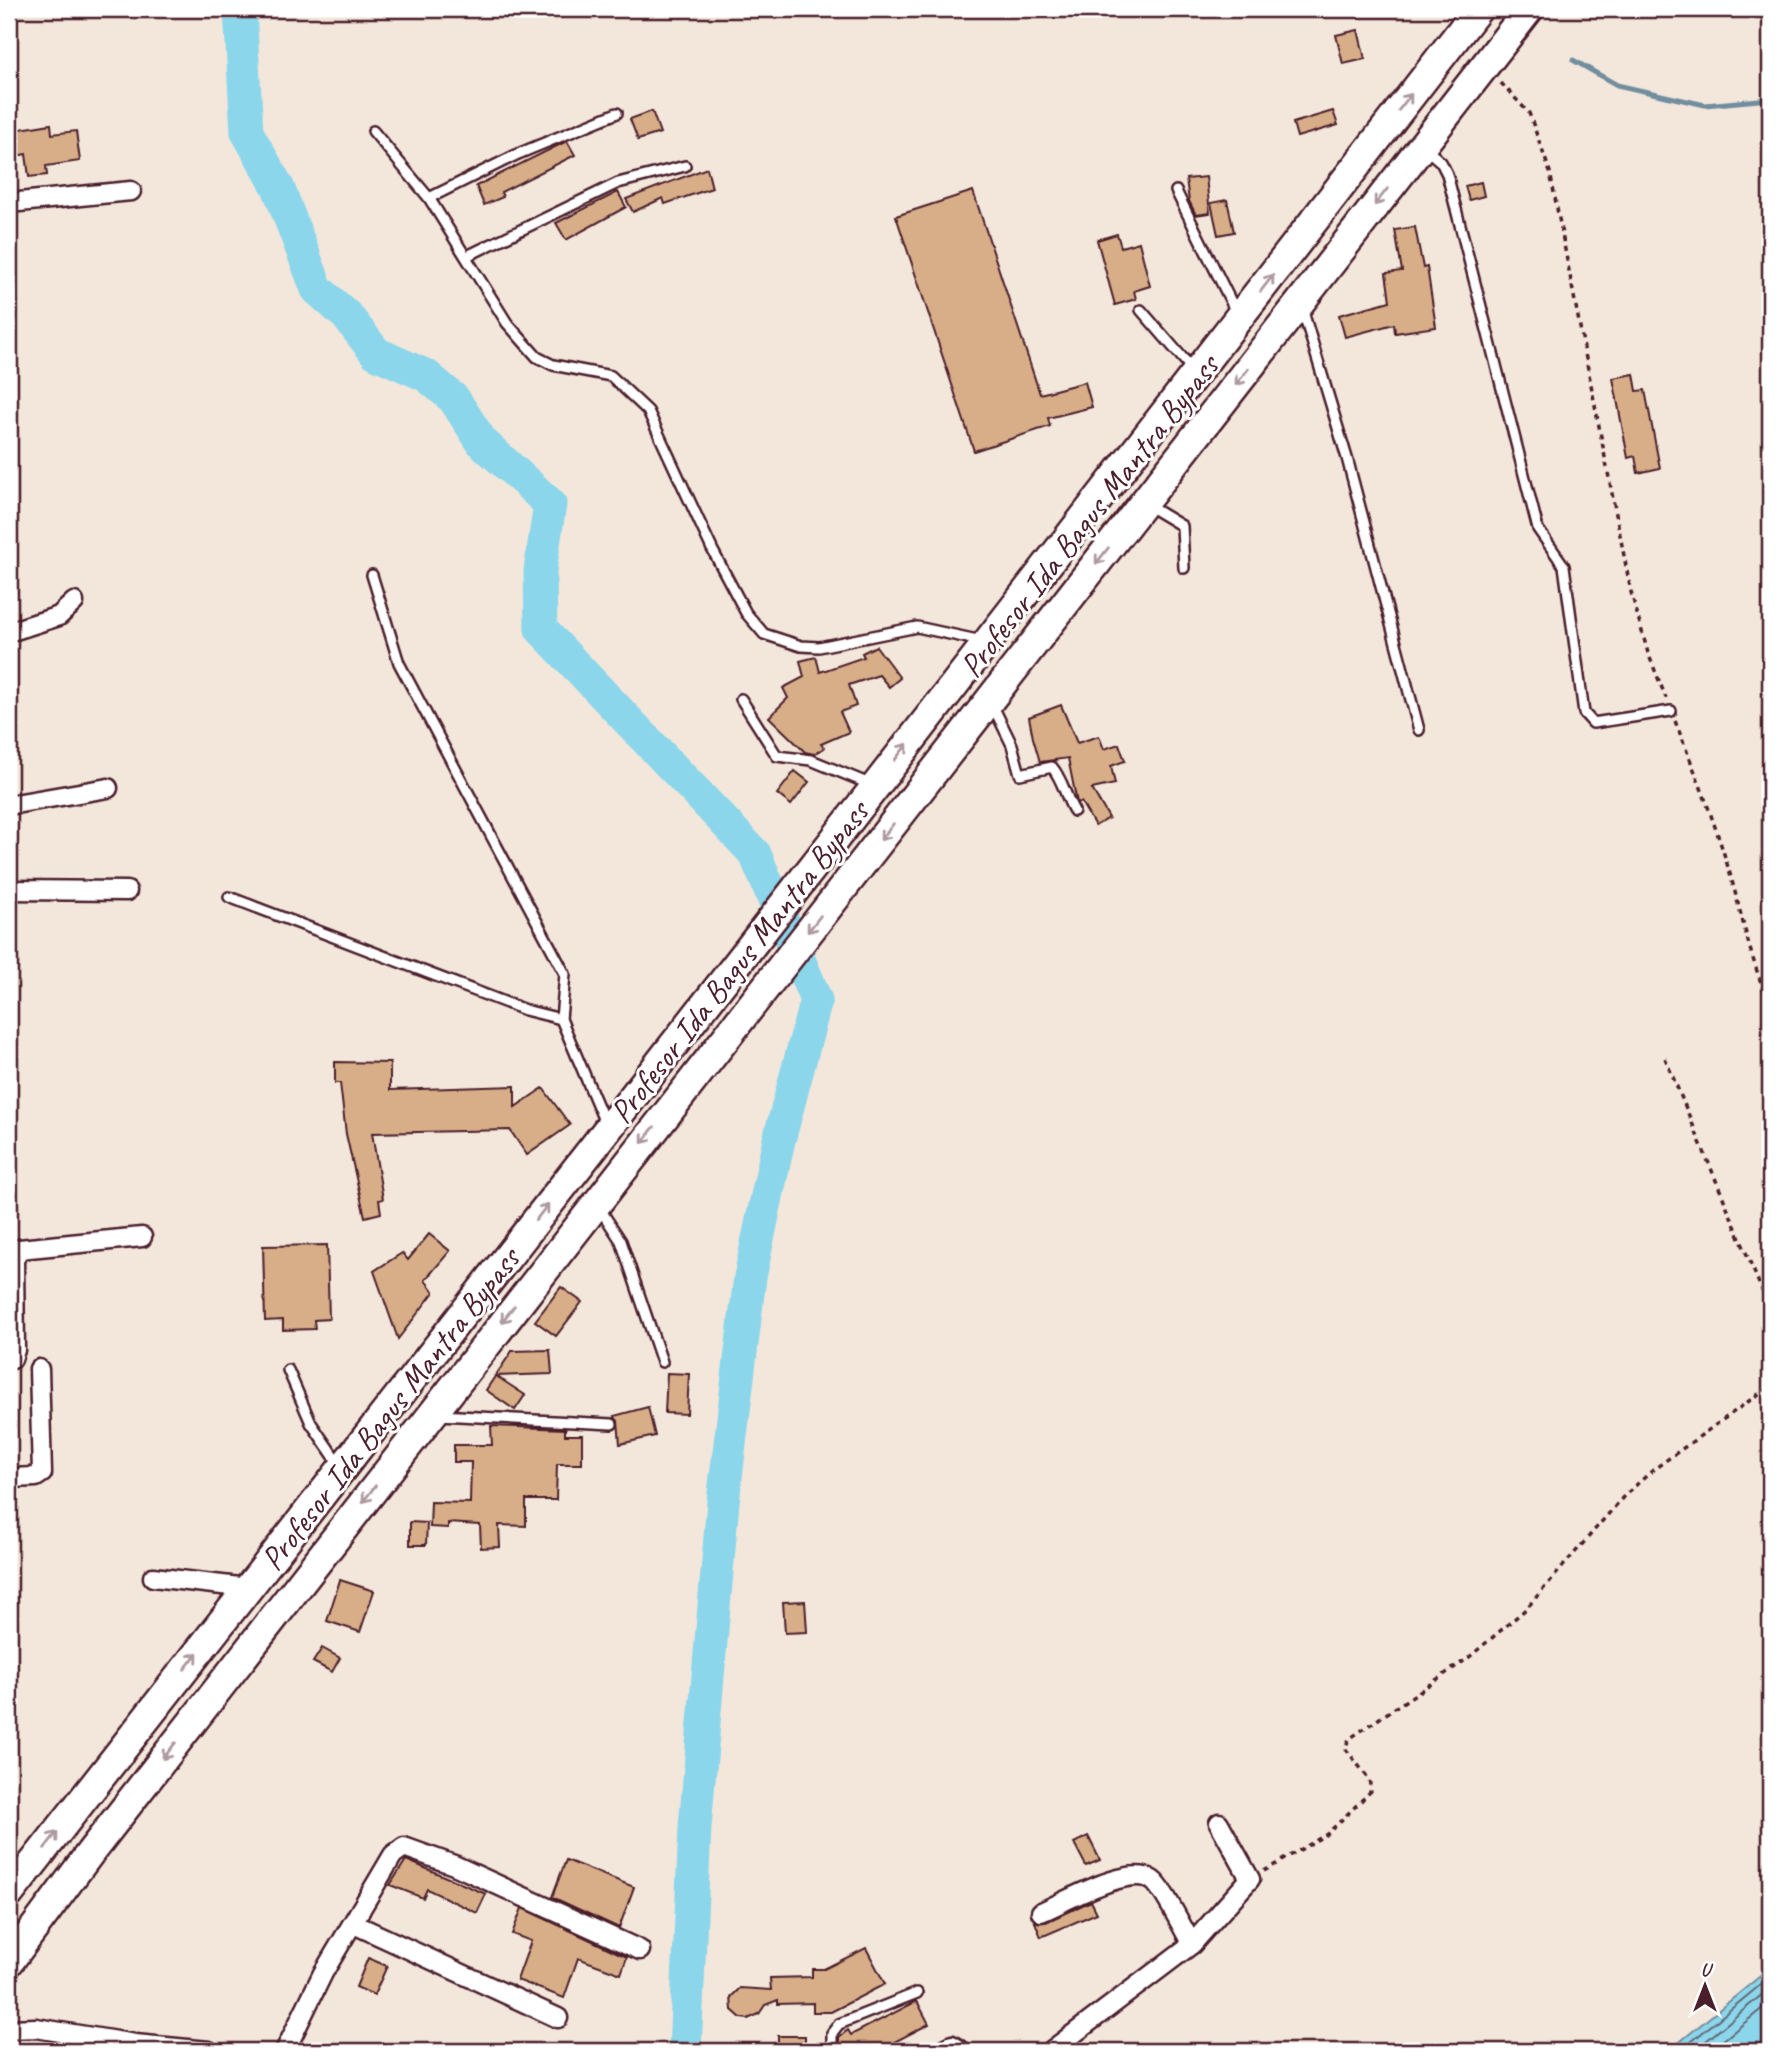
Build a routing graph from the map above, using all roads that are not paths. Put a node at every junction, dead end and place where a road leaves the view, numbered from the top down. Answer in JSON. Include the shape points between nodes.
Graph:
{"nodes":[{"id":1,"x":1478,"y":9,"type":"edge"},
{"id":2,"x":1529,"y":9,"type":"edge"},
{"id":3,"x":617,"y":113,"type":"dead end"},
{"id":4,"x":373,"y":131,"type":"dead end"},
{"id":5,"x":1422,"y":146,"type":"junction"},
{"id":6,"x":685,"y":166,"type":"dead end"},
{"id":7,"x":131,"y":191,"type":"dead end"},
{"id":8,"x":1176,"y":191,"type":"dead end"},
{"id":9,"x":429,"y":198,"type":"junction"},
{"id":10,"x":9,"y":203,"type":"edge"},
{"id":11,"x":467,"y":256,"type":"junction"},
{"id":12,"x":1300,"y":303,"type":"junction"},
{"id":13,"x":1141,"y":310,"type":"dead end"},
{"id":14,"x":1239,"y":318,"type":"junction"},
{"id":15,"x":1194,"y":371,"type":"junction"},
{"id":16,"x":1142,"y":503,"type":"junction"},
{"id":17,"x":1184,"y":568,"type":"dead end"},
{"id":18,"x":372,"y":575,"type":"dead end"},
{"id":19,"x":74,"y":602,"type":"dead end"},
{"id":20,"x":9,"y":632,"type":"edge"},
{"id":21,"x":988,"y":642,"type":"junction"},
{"id":22,"x":741,"y":699,"type":"dead end"},
{"id":23,"x":990,"y":699,"type":"junction"},
{"id":24,"x":1671,"y":711,"type":"road end"},
{"id":25,"x":1419,"y":730,"type":"dead end"},
{"id":26,"x":874,"y":786,"type":"junction"},
{"id":27,"x":108,"y":788,"type":"dead end"},
{"id":28,"x":9,"y":805,"type":"edge"},
{"id":29,"x":1074,"y":811,"type":"dead end"},
{"id":30,"x":9,"y":890,"type":"edge"},
{"id":31,"x":127,"y":891,"type":"dead end"},
{"id":32,"x":229,"y":897,"type":"dead end"},
{"id":33,"x":561,"y":1019,"type":"junction"},
{"id":34,"x":607,"y":1128,"type":"junction"},
{"id":35,"x":595,"y":1202,"type":"junction"},
{"id":36,"x":142,"y":1237,"type":"dead end"},
{"id":37,"x":10,"y":1360,"type":"edge"},
{"id":38,"x":662,"y":1362,"type":"dead end"},
{"id":39,"x":39,"y":1369,"type":"dead end"},
{"id":40,"x":288,"y":1370,"type":"dead end"},
{"id":41,"x":430,"y":1414,"type":"junction"},
{"id":42,"x":612,"y":1424,"type":"dead end"},
{"id":43,"x":342,"y":1468,"type":"junction"},
{"id":44,"x":9,"y":1478,"type":"edge"},
{"id":45,"x":153,"y":1577,"type":"dead end"},
{"id":46,"x":248,"y":1588,"type":"junction"},
{"id":47,"x":1219,"y":1823,"type":"dead end"},
{"id":48,"x":9,"y":1894,"type":"edge"},
{"id":49,"x":1041,"y":1912,"type":"dead end"},
{"id":50,"x":354,"y":1924,"type":"junction"},
{"id":51,"x":1192,"y":1944,"type":"junction"},
{"id":52,"x":640,"y":1950,"type":"dead end"},
{"id":53,"x":9,"y":1962,"type":"edge"},
{"id":54,"x":917,"y":1993,"type":"dead end"},
{"id":55,"x":558,"y":2018,"type":"dead end"},
{"id":56,"x":9,"y":2029,"type":"edge"},
{"id":57,"x":209,"y":2051,"type":"edge"},
{"id":58,"x":285,"y":2051,"type":"edge"},
{"id":59,"x":832,"y":2051,"type":"edge"},
{"id":60,"x":941,"y":2051,"type":"edge"},
{"id":61,"x":961,"y":2051,"type":"edge"},
{"id":62,"x":1051,"y":2051,"type":"edge"}],
"edges":[{"from":14,"to":1,"type":"highway","name":"Profesor Ida Bagus Mantra Bypass","one_way":true},
{"from":2,"to":5,"type":"highway","name":"Profesor Ida Bagus Mantra Bypass"},
{"from":3,"to":9,"type":"lane"},
{"from":4,"to":9,"type":"lane"},
{"from":5,"to":12,"type":"highway","name":"Profesor Ida Bagus Mantra Bypass","one_way":true},
{"from":5,"to":24,"type":"lane","via":[[1441,162],[1447,174],[1538,529],[1564,566],[1584,713],[1593,723]]},
{"from":6,"to":11,"type":"lane","via":[[618,183]]},
{"from":7,"to":10,"type":"street"},
{"from":8,"to":14,"type":"lane"},
{"from":9,"to":11,"type":"lane"},
{"from":11,"to":21,"type":"lane","via":[[507,323],[537,357],[553,365],[611,376],[648,411],[712,549],[746,613],[764,634],[819,647],[917,627]]},
{"from":12,"to":16,"type":"highway","name":"Profesor Ida Bagus Mantra Bypass","one_way":true},
{"from":12,"to":25,"type":"lane","via":[[1347,457]]},
{"from":13,"to":15,"type":"lane"},
{"from":14,"to":15,"type":"highway","name":"Profesor Ida Bagus Mantra Bypass"},
{"from":15,"to":21,"type":"highway","name":"Profesor Ida Bagus Mantra Bypass"},
{"from":16,"to":17,"type":"lane","via":[[1182,526]]},
{"from":16,"to":23,"type":"highway","name":"Profesor Ida Bagus Mantra Bypass","one_way":true},
{"from":18,"to":33,"type":"lane","via":[[399,663],[565,974]]},
{"from":19,"to":20,"type":"street","via":[[59,616]]},
{"from":26,"to":21,"type":"highway","name":"Profesor Ida Bagus Mantra Bypass","one_way":true},
{"from":22,"to":26,"type":"lane","via":[[777,756],[811,760]]},
{"from":23,"to":29,"type":"lane","via":[[1020,774],[1052,767]]},
{"from":23,"to":35,"type":"highway","name":"Profesor Ida Bagus Mantra Bypass","one_way":true},
{"from":26,"to":34,"type":"highway","name":"Profesor Ida Bagus Mantra Bypass"},
{"from":27,"to":28,"type":"street"},
{"from":30,"to":31,"type":"street"},
{"from":32,"to":33,"type":"lane","via":[[525,1010]]},
{"from":33,"to":34,"type":"lane"},
{"from":43,"to":34,"type":"highway","name":"Profesor Ida Bagus Mantra Bypass","one_way":true},
{"from":35,"to":38,"type":"lane","via":[[621,1241]]},
{"from":35,"to":41,"type":"highway","name":"Profesor Ida Bagus Mantra Bypass","one_way":true},
{"from":36,"to":37,"type":"street","via":[[19,1249],[14,1259],[15,1350]]},
{"from":39,"to":44,"type":"street","via":[[42,1473]]},
{"from":40,"to":43,"type":"lane","via":[[311,1423]]},
{"from":41,"to":42,"type":"lane"},
{"from":41,"to":53,"type":"highway","name":"Profesor Ida Bagus Mantra Bypass","one_way":true},
{"from":43,"to":46,"type":"highway","name":"Profesor Ida Bagus Mantra Bypass"},
{"from":45,"to":46,"type":"street"},
{"from":48,"to":46,"type":"highway","name":"Profesor Ida Bagus Mantra Bypass","one_way":true},
{"from":47,"to":51,"type":"street","via":[[1250,1879]]},
{"from":49,"to":51,"type":"street","via":[[1117,1878],[1139,1875],[1154,1880]]},
{"from":50,"to":52,"type":"street","via":[[393,1854],[404,1847],[454,1865]]},
{"from":50,"to":55,"type":"street"},
{"from":50,"to":58,"type":"street","via":[[323,1973]]},
{"from":51,"to":62,"type":"street"},
{"from":54,"to":59,"type":"lane","via":[[839,2024],[832,2033]]},
{"from":56,"to":57,"type":"street","via":[[36,2028]]},
{"from":60,"to":61,"type":"street","via":[[952,2045]]}]}
